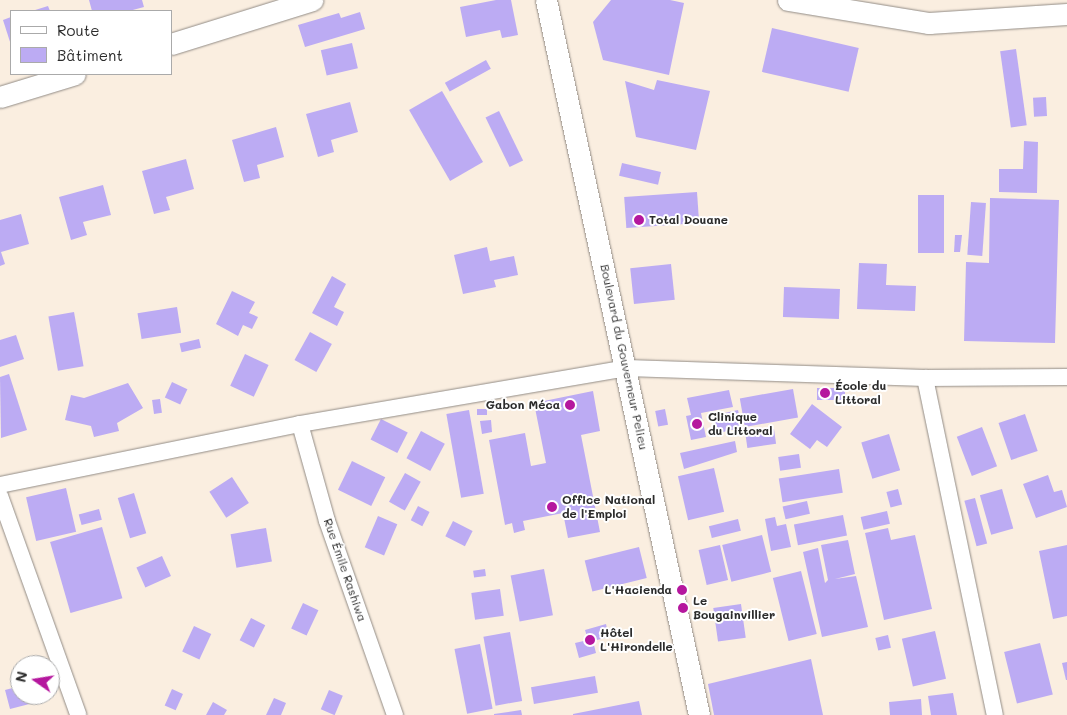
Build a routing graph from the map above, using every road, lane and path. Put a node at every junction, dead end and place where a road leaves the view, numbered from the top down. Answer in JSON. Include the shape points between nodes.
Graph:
{"nodes":[{"id":1,"x":312,"y":0,"type":"edge"},
{"id":2,"x":546,"y":0,"type":"edge"},
{"id":3,"x":788,"y":0,"type":"edge"},
{"id":4,"x":1067,"y":14,"type":"edge"},
{"id":5,"x":172,"y":44,"type":"edge"},
{"id":6,"x":71,"y":75,"type":"edge"},
{"id":7,"x":0,"y":97,"type":"edge"},
{"id":8,"x":627,"y":368,"type":"junction"},
{"id":9,"x":1067,"y":377,"type":"edge"},
{"id":10,"x":925,"y":378,"type":"junction"},
{"id":11,"x":300,"y":424,"type":"junction"},
{"id":12,"x":0,"y":485,"type":"edge"},
{"id":13,"x":0,"y":496,"type":"edge"},
{"id":14,"x":78,"y":714,"type":"dead end"},
{"id":15,"x":395,"y":715,"type":"edge"},
{"id":16,"x":699,"y":715,"type":"edge"},
{"id":17,"x":995,"y":715,"type":"edge"}],
"edges":[{"from":1,"to":5,"type":"street"},
{"from":2,"to":8,"type":"street","name":"Boulevard du Gouverneur Pelieu"},
{"from":3,"to":4,"type":"street","via":[[929,23]]},
{"from":6,"to":7,"type":"street"},
{"from":8,"to":10,"type":"street"},
{"from":8,"to":11,"type":"street"},
{"from":8,"to":16,"type":"street","name":"Boulevard du Gouverneur Pelieu"},
{"from":9,"to":10,"type":"street"},
{"from":10,"to":17,"type":"street"},
{"from":11,"to":12,"type":"street"},
{"from":11,"to":15,"type":"street","name":"Rue Émile Rashiwa","via":[[327,521]]},
{"from":13,"to":14,"type":"street"}]}
